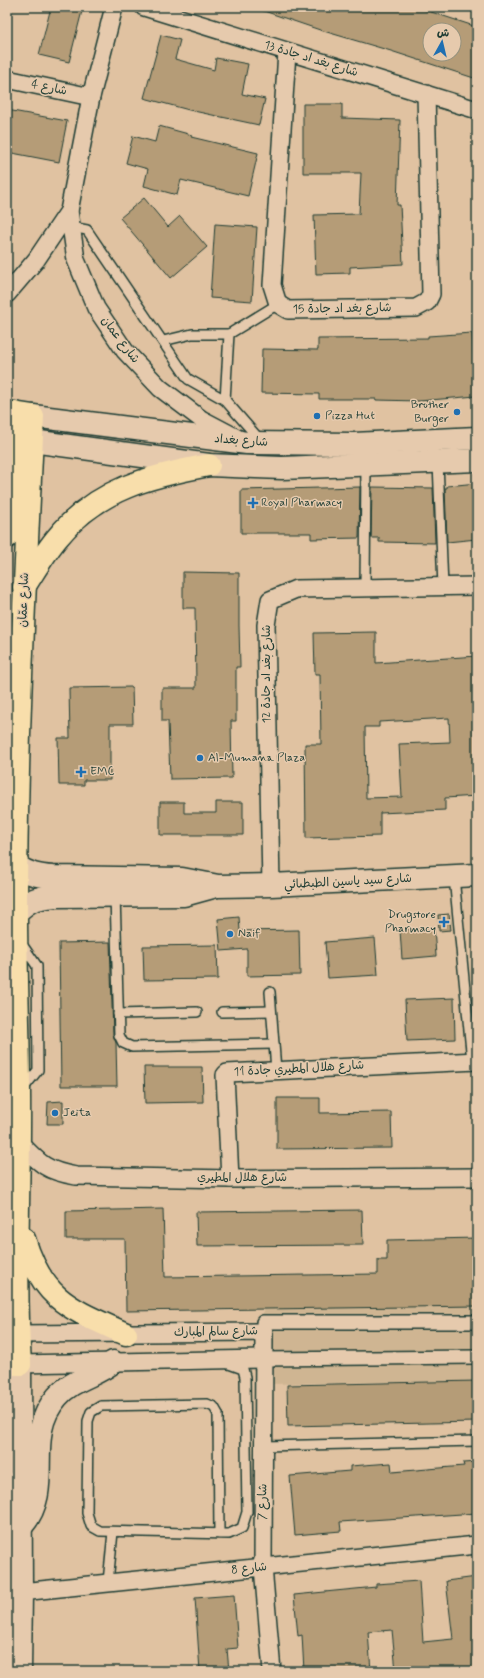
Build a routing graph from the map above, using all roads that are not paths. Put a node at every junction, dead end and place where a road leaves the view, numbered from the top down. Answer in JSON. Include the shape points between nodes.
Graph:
{"nodes":[{"id":1,"x":114,"y":7,"type":"edge"},
{"id":2,"x":144,"y":7,"type":"edge"},
{"id":3,"x":287,"y":52,"type":"junction"},
{"id":4,"x":7,"y":79,"type":"edge"},
{"id":5,"x":426,"y":94,"type":"junction"},
{"id":6,"x":91,"y":97,"type":"junction"},
{"id":7,"x":477,"y":110,"type":"edge"},
{"id":8,"x":70,"y":219,"type":"junction"},
{"id":9,"x":7,"y":294,"type":"edge"},
{"id":10,"x":278,"y":304,"type":"junction"},
{"id":11,"x":229,"y":334,"type":"junction"},
{"id":12,"x":163,"y":341,"type":"junction"},
{"id":13,"x":225,"y":400,"type":"junction"},
{"id":14,"x":18,"y":414,"type":"edge"},
{"id":15,"x":477,"y":438,"type":"edge"},
{"id":16,"x":17,"y":439,"type":"edge"},
{"id":17,"x":255,"y":443,"type":"junction"},
{"id":18,"x":477,"y":460,"type":"edge"},
{"id":19,"x":438,"y":462,"type":"junction"},
{"id":20,"x":209,"y":465,"type":"junction"},
{"id":21,"x":366,"y":465,"type":"junction"},
{"id":22,"x":7,"y":537,"type":"edge"},
{"id":23,"x":443,"y":586,"type":"junction"},
{"id":24,"x":477,"y":586,"type":"edge"},
{"id":25,"x":24,"y":588,"type":"junction"},
{"id":26,"x":365,"y":588,"type":"junction"},
{"id":27,"x":16,"y":865,"type":"junction"},
{"id":28,"x":477,"y":875,"type":"edge"},
{"id":29,"x":454,"y":876,"type":"junction"},
{"id":30,"x":271,"y":885,"type":"junction"},
{"id":31,"x":218,"y":886,"type":"junction"},
{"id":32,"x":115,"y":896,"type":"junction"},
{"id":33,"x":16,"y":913,"type":"junction"},
{"id":34,"x":270,"y":992,"type":"dead end"},
{"id":35,"x":272,"y":1011,"type":"junction"},
{"id":36,"x":197,"y":1012,"type":"dead end"},
{"id":37,"x":222,"y":1012,"type":"dead end"},
{"id":38,"x":118,"y":1014,"type":"junction"},
{"id":39,"x":274,"y":1044,"type":"junction"},
{"id":40,"x":474,"y":1061,"type":"edge"},
{"id":41,"x":276,"y":1070,"type":"junction"},
{"id":42,"x":19,"y":1142,"type":"junction"},
{"id":43,"x":477,"y":1177,"type":"edge"},
{"id":44,"x":230,"y":1179,"type":"junction"},
{"id":45,"x":19,"y":1222,"type":"junction"},
{"id":46,"x":477,"y":1322,"type":"edge"},
{"id":47,"x":264,"y":1332,"type":"junction"},
{"id":48,"x":135,"y":1334,"type":"junction"},
{"id":49,"x":13,"y":1335,"type":"edge"},
{"id":50,"x":477,"y":1357,"type":"edge"},
{"id":51,"x":263,"y":1359,"type":"junction"},
{"id":52,"x":220,"y":1360,"type":"junction"},
{"id":53,"x":148,"y":1361,"type":"junction"},
{"id":54,"x":113,"y":1362,"type":"junction"},
{"id":55,"x":14,"y":1364,"type":"edge"},
{"id":56,"x":477,"y":1441,"type":"edge"},
{"id":57,"x":264,"y":1446,"type":"junction"},
{"id":58,"x":21,"y":1527,"type":"junction"},
{"id":59,"x":113,"y":1532,"type":"junction"},
{"id":60,"x":219,"y":1534,"type":"junction"},
{"id":61,"x":477,"y":1546,"type":"edge"},
{"id":62,"x":263,"y":1567,"type":"junction"},
{"id":63,"x":108,"y":1582,"type":"junction"},
{"id":64,"x":21,"y":1592,"type":"junction"},
{"id":65,"x":20,"y":1671,"type":"edge"},
{"id":66,"x":272,"y":1671,"type":"edge"}],
"edges":[{"from":1,"to":6,"type":"street","name":"شارع عمان"},
{"from":2,"to":3,"type":"street","name":"شارع بغد اد جادة 13"},
{"from":3,"to":5,"type":"street","name":"شارع بغد اد جادة 13"},
{"from":3,"to":10,"type":"street","name":"شارع بغد اد جادة 15","via":[[272,285]]},
{"from":4,"to":6,"type":"street","name":"شارع 4"},
{"from":5,"to":7,"type":"street","name":"شارع بغد اد جادة 13"},
{"from":5,"to":10,"type":"street","name":"شارع بغد اد جادة 15","via":[[431,294],[426,302],[416,308],[295,310],[288,310]]},
{"from":6,"to":8,"type":"street","name":"شارع عمان"},
{"from":8,"to":9,"type":"street","name":"شارع عمان"},
{"from":8,"to":12,"type":"lane","via":[[87,230]]},
{"from":8,"to":17,"type":"street","name":"شارع عمان","via":[[76,260],[96,308],[125,350],[166,393],[201,419]]},
{"from":10,"to":11,"type":"lane"},
{"from":11,"to":12,"type":"lane","via":[[192,334]]},
{"from":11,"to":13,"type":"lane"},
{"from":12,"to":13,"type":"lane","via":[[188,379]]},
{"from":13,"to":17,"type":"lane"},
{"from":14,"to":16,"type":"main road","name":"شارع عمّان"},
{"from":14,"to":17,"type":"main road","name":"شارع بغداد"},
{"from":15,"to":17,"type":"main road","name":"شارع بغداد","via":[[354,444]]},
{"from":16,"to":20,"type":"main road","name":"شارع بغداد"},
{"from":16,"to":22,"type":"main road","name":"شارع عمّان"},
{"from":16,"to":25,"type":"main road","name":"شارع عمّان"},
{"from":18,"to":19,"type":"main road","name":"شارع بغداد"},
{"from":19,"to":21,"type":"main road","name":"شارع بغداد"},
{"from":19,"to":23,"type":"lane"},
{"from":20,"to":21,"type":"main road","name":"شارع بغداد","via":[[282,468]]},
{"from":20,"to":25,"type":"main road","via":[[162,474],[100,499],[58,536]]},
{"from":21,"to":26,"type":"lane"},
{"from":23,"to":24,"type":"street","name":"شارع بغد اد جادة 12"},
{"from":23,"to":26,"type":"street","name":"شارع بغد اد جادة 12"},
{"from":25,"to":27,"type":"main road","name":"شارع عمّان"},
{"from":26,"to":30,"type":"street","name":"شارع بغد اد جادة 12","via":[[296,589],[270,600],[266,625]]},
{"from":27,"to":31,"type":"main road","name":"شارع سيد ياسين الطبطبائي","via":[[26,872],[52,878],[182,879]]},
{"from":27,"to":33,"type":"main road","name":"شارع عمّان"},
{"from":28,"to":29,"type":"main road","name":"شارع سيد ياسين الطبطبائي"},
{"from":29,"to":30,"type":"main road","name":"شارع سيد ياسين الطبطبائي"},
{"from":29,"to":40,"type":"lane"},
{"from":30,"to":31,"type":"main road","name":"شارع سيد ياسين الطبطبائي"},
{"from":31,"to":32,"type":"main road","name":"شارع سيد ياسين الطبطبائي","via":[[184,895]]},
{"from":32,"to":33,"type":"main road","name":"شارع سيد ياسين الطبطبائي","via":[[36,898]]},
{"from":32,"to":38,"type":"lane"},
{"from":33,"to":42,"type":"main road","name":"شارع عمّان"},
{"from":34,"to":35,"type":"lane"},
{"from":35,"to":37,"type":"lane"},
{"from":35,"to":39,"type":"lane"},
{"from":36,"to":38,"type":"lane"},
{"from":38,"to":39,"type":"lane","via":[[120,1040],[127,1046]]},
{"from":39,"to":41,"type":"lane"},
{"from":40,"to":41,"type":"street","name":"شارع هلال المطيري جادة 11"},
{"from":41,"to":44,"type":"street","name":"شارع هلال المطيري جادة 11","via":[[225,1075]]},
{"from":42,"to":44,"type":"street","name":"شارع هلال المطيري","via":[[37,1161],[57,1173],[76,1176]]},
{"from":42,"to":45,"type":"main road","name":"شارع عمّان"},
{"from":43,"to":44,"type":"street","name":"شارع هلال المطيري"},
{"from":45,"to":48,"type":"main road","via":[[34,1268],[54,1294],[83,1315]]},
{"from":45,"to":49,"type":"main road","name":"شارع عمّان"},
{"from":46,"to":47,"type":"street","name":"شارع سالم المبارك","via":[[263,1322]]},
{"from":47,"to":48,"type":"street","name":"شارع سالم المبارك"},
{"from":47,"to":51,"type":"street","name":"شارع 7"},
{"from":48,"to":49,"type":"street","name":"شارع سالم المبارك"},
{"from":48,"to":53,"type":"street","via":[[133,1349],[136,1355]]},
{"from":49,"to":55,"type":"main road","name":"شارع عمّان"},
{"from":50,"to":51,"type":"street"},
{"from":51,"to":52,"type":"street"},
{"from":51,"to":57,"type":"street","name":"شارع 7"},
{"from":52,"to":53,"type":"street"},
{"from":52,"to":60,"type":"lane","via":[[243,1369],[245,1377],[247,1512],[242,1528],[228,1534]]},
{"from":53,"to":54,"type":"street"},
{"from":54,"to":55,"type":"street"},
{"from":54,"to":58,"type":"main road","via":[[68,1387],[49,1407],[40,1431],[36,1502]]},
{"from":55,"to":58,"type":"main road","name":"شارع عمّان"},
{"from":56,"to":57,"type":"lane"},
{"from":57,"to":62,"type":"street","name":"شارع 7"},
{"from":58,"to":64,"type":"main road","name":"شارع عمّان"},
{"from":59,"to":60,"type":"lane"},
{"from":59,"to":60,"type":"lane","via":[[100,1532],[91,1526],[86,1513],[88,1421],[91,1412],[101,1406],[207,1404],[214,1407],[218,1414]]},
{"from":59,"to":63,"type":"lane"},
{"from":61,"to":62,"type":"street","name":"شارع 8"},
{"from":62,"to":63,"type":"street","name":"شارع 8"},
{"from":62,"to":66,"type":"street","name":"شارع 7"},
{"from":63,"to":64,"type":"street","name":"شارع 8"},
{"from":64,"to":65,"type":"main road","name":"شارع عمّان"}]}
